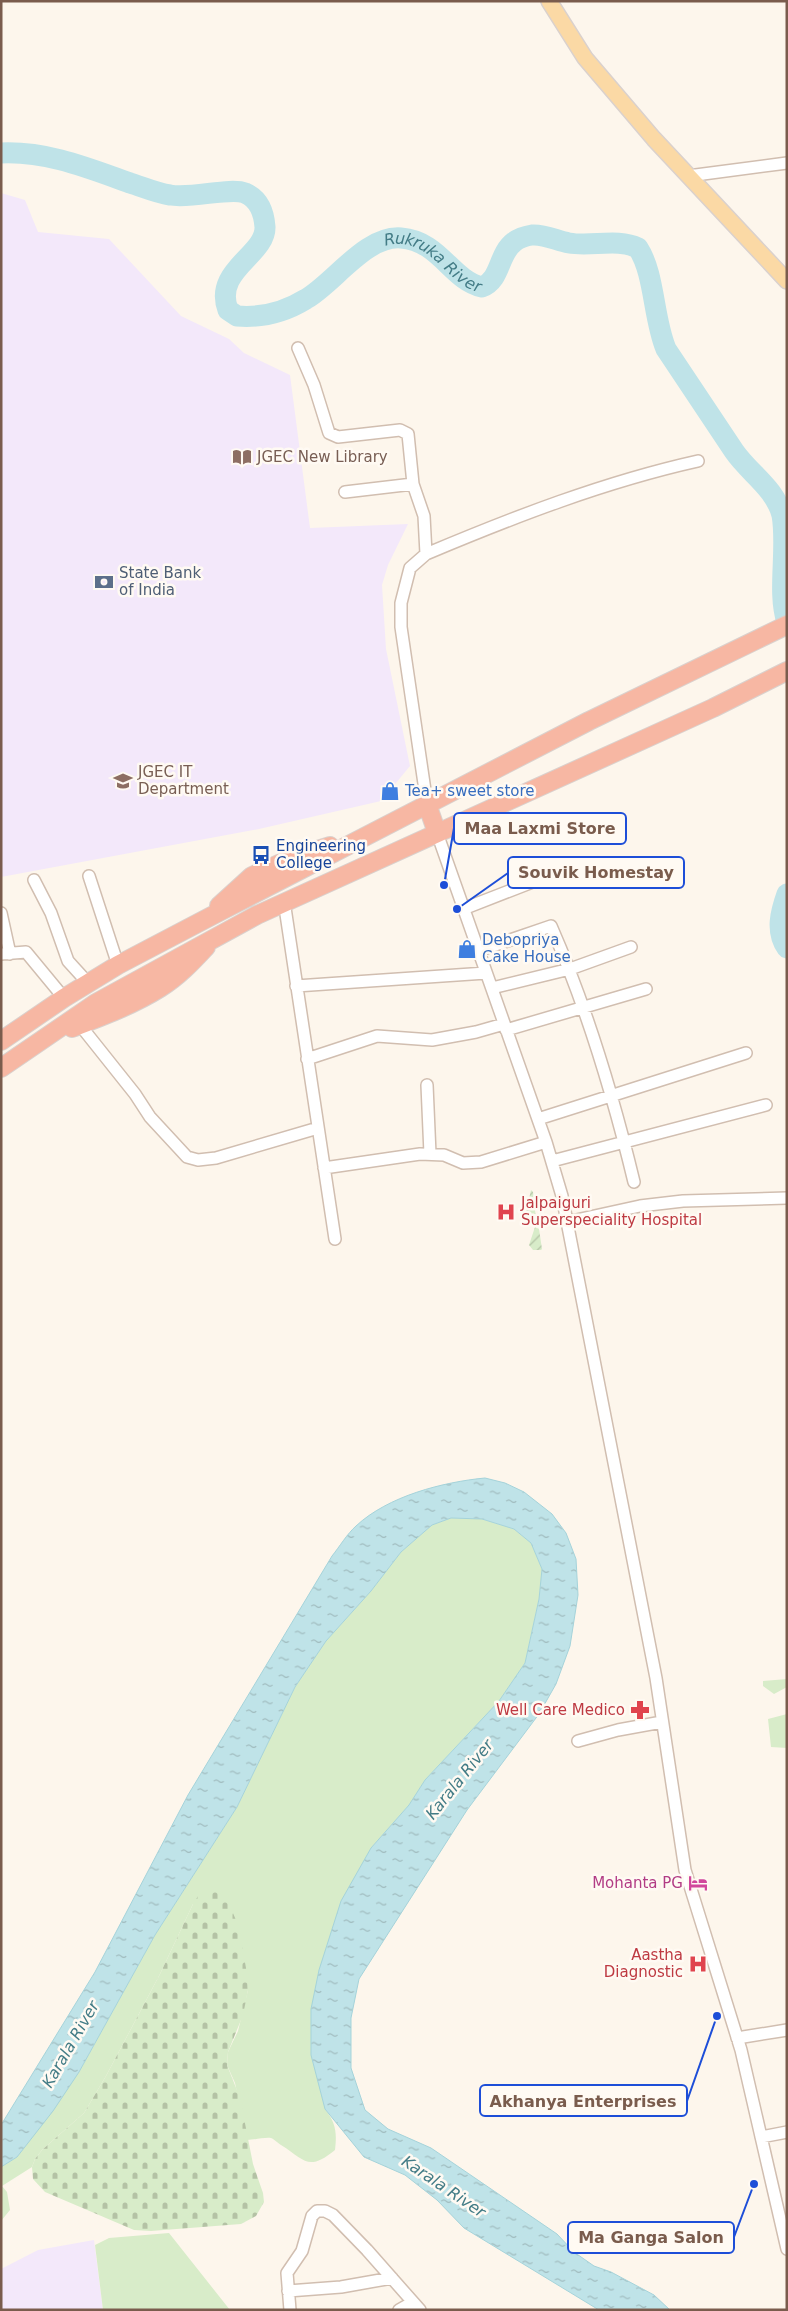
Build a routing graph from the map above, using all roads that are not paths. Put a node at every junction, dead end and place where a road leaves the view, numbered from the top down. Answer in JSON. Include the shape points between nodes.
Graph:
{"nodes":[{"id":1,"x":549,"y":1,"type":"edge"},
{"id":2,"x":787,"y":163,"type":"edge"},
{"id":3,"x":688,"y":176,"type":"junction"},
{"id":4,"x":786,"y":280,"type":"edge"},
{"id":5,"x":298,"y":348,"type":"dead end"},
{"id":6,"x":698,"y":461,"type":"dead end"},
{"id":7,"x":413,"y":484,"type":"junction"},
{"id":8,"x":345,"y":492,"type":"dead end"},
{"id":9,"x":426,"y":554,"type":"junction"},
{"id":10,"x":787,"y":625,"type":"edge"},
{"id":11,"x":787,"y":671,"type":"edge"},
{"id":12,"x":427,"y":804,"type":"junction"},
{"id":13,"x":437,"y":833,"type":"junction"},
{"id":14,"x":89,"y":876,"type":"dead end"},
{"id":15,"x":34,"y":880,"type":"dead end"},
{"id":16,"x":535,"y":881,"type":"dead end"},
{"id":17,"x":284,"y":901,"type":"junction"},
{"id":18,"x":464,"y":909,"type":"junction"},
{"id":19,"x":1,"y":913,"type":"edge"},
{"id":20,"x":215,"y":937,"type":"junction"},
{"id":21,"x":631,"y":947,"type":"dead end"},
{"id":22,"x":478,"y":951,"type":"junction"},
{"id":23,"x":5,"y":954,"type":"edge"},
{"id":24,"x":118,"y":965,"type":"junction"},
{"id":25,"x":570,"y":969,"type":"junction"},
{"id":26,"x":486,"y":973,"type":"junction"},
{"id":27,"x":88,"y":984,"type":"junction"},
{"id":28,"x":296,"y":986,"type":"junction"},
{"id":29,"x":492,"y":988,"type":"junction"},
{"id":30,"x":646,"y":989,"type":"dead end"},
{"id":31,"x":64,"y":998,"type":"junction"},
{"id":32,"x":584,"y":1009,"type":"junction"},
{"id":33,"x":80,"y":1025,"type":"junction"},
{"id":34,"x":505,"y":1027,"type":"junction"},
{"id":35,"x":41,"y":1040,"type":"junction"},
{"id":36,"x":1,"y":1041,"type":"edge"},
{"id":37,"x":746,"y":1053,"type":"dead end"},
{"id":38,"x":308,"y":1059,"type":"junction"},
{"id":39,"x":1,"y":1068,"type":"edge"},
{"id":40,"x":427,"y":1085,"type":"dead end"},
{"id":41,"x":612,"y":1096,"type":"junction"},
{"id":42,"x":766,"y":1105,"type":"dead end"},
{"id":43,"x":538,"y":1119,"type":"junction"},
{"id":44,"x":318,"y":1128,"type":"junction"},
{"id":45,"x":546,"y":1142,"type":"junction"},
{"id":46,"x":624,"y":1142,"type":"junction"},
{"id":47,"x":430,"y":1154,"type":"junction"},
{"id":48,"x":552,"y":1161,"type":"junction"},
{"id":49,"x":324,"y":1168,"type":"junction"},
{"id":50,"x":634,"y":1182,"type":"dead end"},
{"id":51,"x":787,"y":1198,"type":"edge"},
{"id":52,"x":567,"y":1222,"type":"junction"},
{"id":53,"x":335,"y":1239,"type":"dead end"},
{"id":54,"x":662,"y":1722,"type":"junction"},
{"id":55,"x":578,"y":1741,"type":"dead end"},
{"id":56,"x":787,"y":2030,"type":"edge"},
{"id":57,"x":737,"y":2038,"type":"junction"},
{"id":58,"x":787,"y":2132,"type":"edge"},
{"id":59,"x":761,"y":2137,"type":"junction"},
{"id":60,"x":787,"y":2249,"type":"edge"},
{"id":61,"x":392,"y":2278,"type":"junction"},
{"id":62,"x":288,"y":2291,"type":"junction"},
{"id":63,"x":416,"y":2306,"type":"edge"},
{"id":64,"x":290,"y":2310,"type":"edge"},
{"id":65,"x":399,"y":2310,"type":"edge"}],
"edges":[{"from":1,"to":3,"type":"main road","via":[[585,58]]},
{"from":2,"to":3,"type":"street"},
{"from":3,"to":4,"type":"main road"},
{"from":5,"to":7,"type":"street","via":[[329,433],[338,437],[404,430],[408,434]]},
{"from":6,"to":9,"type":"street","via":[[502,522]]},
{"from":7,"to":8,"type":"street"},
{"from":7,"to":9,"type":"street","via":[[424,516]]},
{"from":9,"to":12,"type":"street","via":[[410,568],[401,602],[401,627]]},
{"from":10,"to":12,"type":"highway"},
{"from":11,"to":13,"type":"highway"},
{"from":12,"to":13,"type":"highway"},
{"from":12,"to":24,"type":"highway"},
{"from":13,"to":17,"type":"highway"},
{"from":13,"to":18,"type":"street"},
{"from":14,"to":24,"type":"street"},
{"from":15,"to":27,"type":"street","via":[[51,913],[68,961]]},
{"from":16,"to":18,"type":"street"},
{"from":17,"to":20,"type":"highway"},
{"from":17,"to":28,"type":"street"},
{"from":18,"to":22,"type":"street"},
{"from":19,"to":23,"type":"street"},
{"from":20,"to":33,"type":"highway","via":[[188,967],[160,988]]},
{"from":20,"to":35,"type":"highway","via":[[96,1003]]},
{"from":21,"to":25,"type":"street"},
{"from":22,"to":25,"type":"street","via":[[551,926]]},
{"from":22,"to":26,"type":"street"},
{"from":23,"to":31,"type":"street","via":[[26,952]]},
{"from":24,"to":27,"type":"highway"},
{"from":25,"to":29,"type":"street"},
{"from":25,"to":32,"type":"street"},
{"from":26,"to":28,"type":"street"},
{"from":26,"to":29,"type":"street"},
{"from":27,"to":31,"type":"highway"},
{"from":28,"to":38,"type":"street"},
{"from":29,"to":34,"type":"street"},
{"from":30,"to":32,"type":"street"},
{"from":31,"to":36,"type":"highway"},
{"from":32,"to":34,"type":"street"},
{"from":32,"to":41,"type":"street"},
{"from":33,"to":35,"type":"highway"},
{"from":33,"to":44,"type":"street","via":[[150,1117],[187,1157],[198,1160],[216,1158]]},
{"from":34,"to":38,"type":"street","via":[[432,1040],[377,1036]]},
{"from":34,"to":43,"type":"street"},
{"from":35,"to":39,"type":"highway"},
{"from":37,"to":41,"type":"street"},
{"from":38,"to":44,"type":"street"},
{"from":40,"to":47,"type":"street"},
{"from":41,"to":43,"type":"street"},
{"from":41,"to":46,"type":"street"},
{"from":42,"to":46,"type":"street"},
{"from":43,"to":45,"type":"street"},
{"from":44,"to":49,"type":"street"},
{"from":45,"to":47,"type":"street","via":[[480,1162],[463,1163],[444,1154]]},
{"from":45,"to":48,"type":"street"},
{"from":46,"to":48,"type":"street"},
{"from":46,"to":50,"type":"street"},
{"from":47,"to":49,"type":"street"},
{"from":48,"to":52,"type":"street"},
{"from":49,"to":53,"type":"street"},
{"from":51,"to":52,"type":"street","via":[[683,1201],[640,1206]]},
{"from":52,"to":54,"type":"street"},
{"from":54,"to":55,"type":"street"},
{"from":54,"to":57,"type":"street","via":[[685,1870]]},
{"from":56,"to":57,"type":"street"},
{"from":57,"to":59,"type":"street"},
{"from":58,"to":59,"type":"street"},
{"from":59,"to":60,"type":"street"},
{"from":61,"to":62,"type":"street"},
{"from":61,"to":62,"type":"street","via":[[334,2214],[321,2211],[312,2216],[302,2251],[287,2273]]},
{"from":61,"to":63,"type":"street"},
{"from":62,"to":64,"type":"street"},
{"from":63,"to":65,"type":"street"}]}
